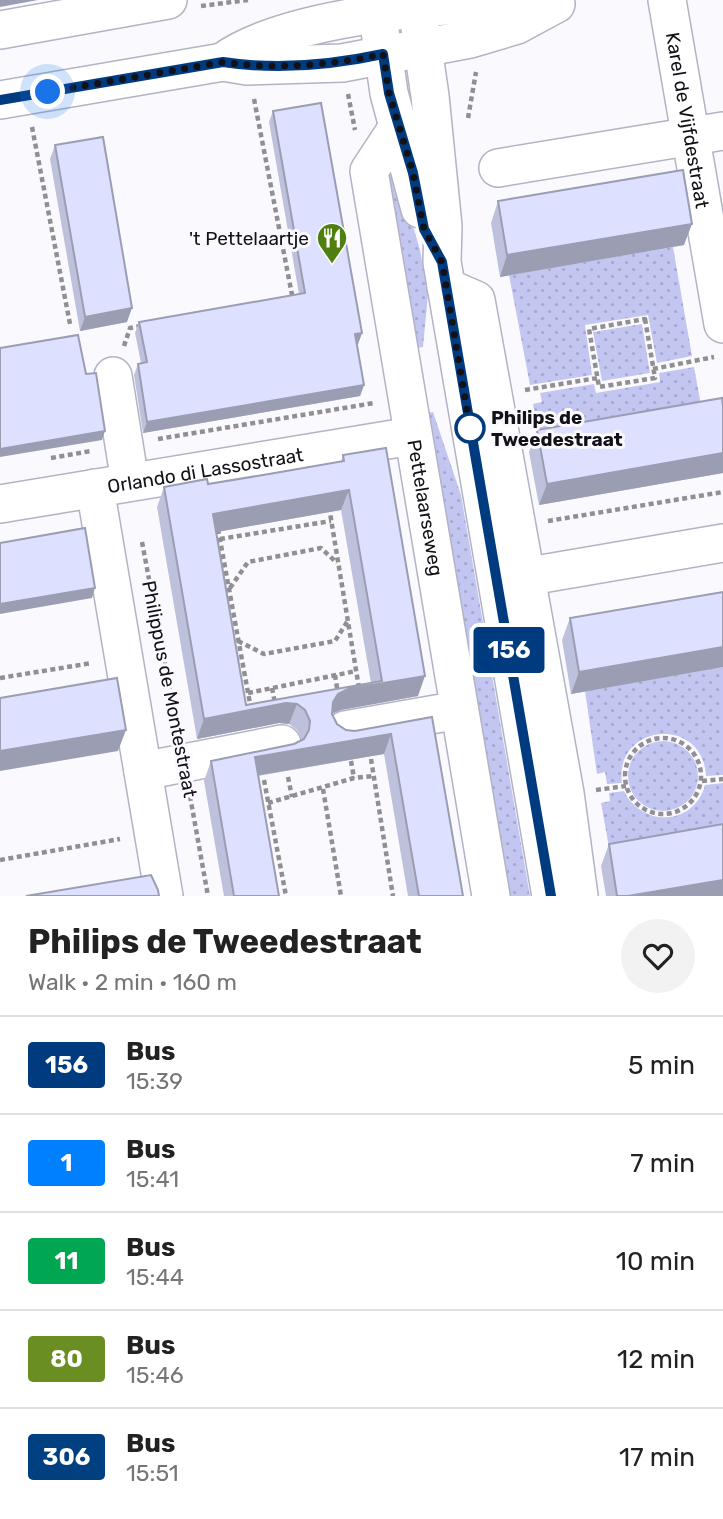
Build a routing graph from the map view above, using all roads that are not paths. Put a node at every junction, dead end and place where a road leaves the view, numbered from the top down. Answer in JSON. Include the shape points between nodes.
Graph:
{"nodes":[{"id":1,"x":168,"y":0,"type":"edge"},
{"id":2,"x":667,"y":0,"type":"edge"},
{"id":3,"x":566,"y":2,"type":"edge"},
{"id":4,"x":417,"y":5,"type":"edge"},
{"id":5,"x":376,"y":8,"type":"edge"},
{"id":6,"x":0,"y":30,"type":"edge"},
{"id":7,"x":423,"y":47,"type":"junction"},
{"id":8,"x":383,"y":54,"type":"junction"},
{"id":9,"x":235,"y":64,"type":"junction"},
{"id":10,"x":13,"y":98,"type":"edge"},
{"id":11,"x":398,"y":127,"type":"junction"},
{"id":12,"x":707,"y":134,"type":"edge"},
{"id":13,"x":498,"y":168,"type":"dead end"},
{"id":14,"x":455,"y":283,"type":"junction"},
{"id":15,"x":723,"y":324,"type":"edge"},
{"id":16,"x":113,"y":376,"type":"road end"},
{"id":17,"x":412,"y":436,"type":"junction"},
{"id":18,"x":113,"y":485,"type":"junction"},
{"id":19,"x":0,"y":504,"type":"edge"},
{"id":20,"x":723,"y":543,"type":"edge"},
{"id":21,"x":524,"y":577,"type":"junction"},
{"id":22,"x":459,"y":710,"type":"junction"},
{"id":23,"x":355,"y":728,"type":"edge"},
{"id":24,"x":270,"y":746,"type":"edge"},
{"id":25,"x":143,"y":771,"type":"junction"},
{"id":26,"x":164,"y":896,"type":"edge"},
{"id":27,"x":491,"y":896,"type":"edge"},
{"id":28,"x":551,"y":896,"type":"edge"},
{"id":29,"x":579,"y":896,"type":"edge"}],
"edges":[{"from":1,"to":6,"type":"street"},
{"from":2,"to":12,"type":"street","name":"Karel de Vijfdestraat"},
{"from":3,"to":4,"type":"street"},
{"from":3,"to":7,"type":"street","via":[[517,25]]},
{"from":4,"to":5,"type":"street"},
{"from":4,"to":7,"type":"street"},
{"from":5,"to":8,"type":"street"},
{"from":5,"to":9,"type":"street","via":[[244,47]]},
{"from":7,"to":8,"type":"street"},
{"from":7,"to":14,"type":"street","via":[[443,226]]},
{"from":8,"to":9,"type":"street","via":[[342,63]]},
{"from":8,"to":11,"type":"street"},
{"from":9,"to":10,"type":"street"},
{"from":11,"to":14,"type":"street","via":[[424,229]]},
{"from":11,"to":17,"type":"street","name":"Pettelaarseweg","via":[[369,171]]},
{"from":12,"to":13,"type":"street"},
{"from":12,"to":15,"type":"street","name":"Karel de Vijfdestraat"},
{"from":14,"to":21,"type":"street","via":[[495,396]]},
{"from":14,"to":28,"type":"street"},
{"from":16,"to":18,"type":"street","name":"Philippus de Montestraat","via":[[124,445]]},
{"from":17,"to":18,"type":"street","name":"Orlando di Lassostraat"},
{"from":17,"to":22,"type":"street","name":"Pettelaarseweg"},
{"from":18,"to":19,"type":"street","name":"Orlando di Lassostraat"},
{"from":18,"to":25,"type":"street","name":"Philippus de Montestraat","via":[[124,657]]},
{"from":20,"to":21,"type":"street"},
{"from":21,"to":29,"type":"street","via":[[565,793]]},
{"from":22,"to":23,"type":"street"},
{"from":22,"to":27,"type":"street","name":"Pettelaarseweg"},
{"from":24,"to":25,"type":"street"},
{"from":25,"to":26,"type":"street","name":"Philippus de Montestraat"}]}
